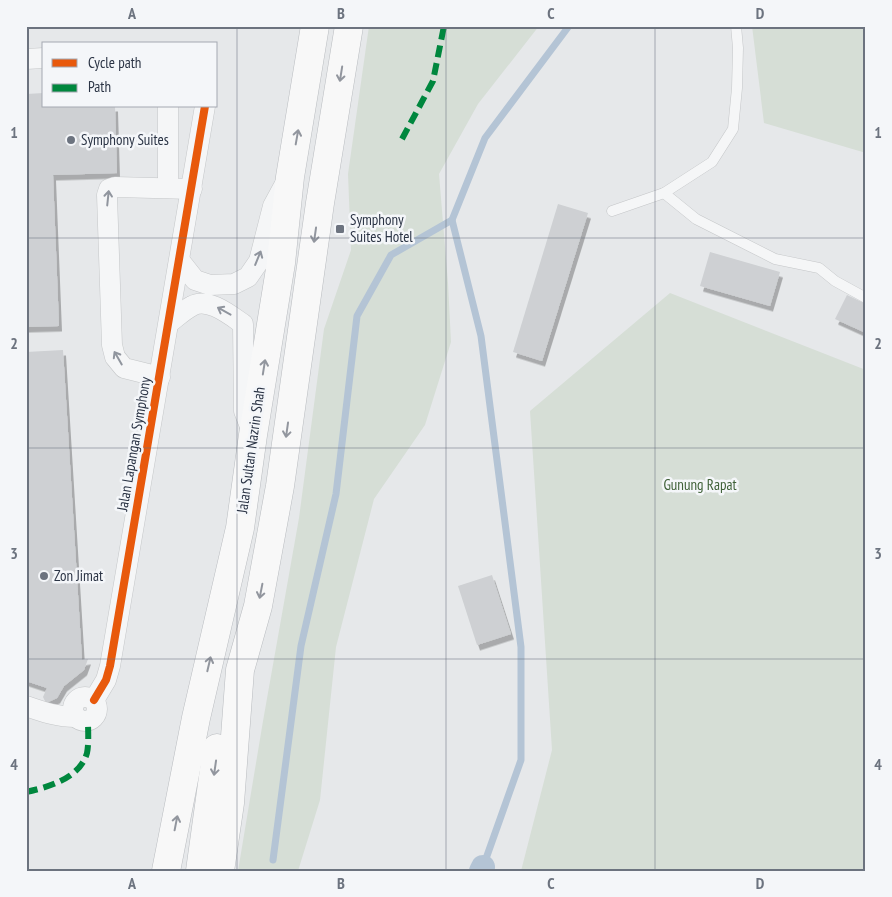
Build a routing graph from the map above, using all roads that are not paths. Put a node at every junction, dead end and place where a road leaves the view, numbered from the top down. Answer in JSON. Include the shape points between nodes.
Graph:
{"nodes":[{"id":1,"x":315,"y":26,"type":"edge"},
{"id":2,"x":349,"y":26,"type":"edge"},
{"id":3,"x":736,"y":26,"type":"edge"},
{"id":4,"x":42,"y":58,"type":"edge"},
{"id":5,"x":26,"y":59,"type":"edge"},
{"id":6,"x":168,"y":108,"type":"edge"},
{"id":7,"x":205,"y":108,"type":"edge"},
{"id":8,"x":290,"y":176,"type":"junction"},
{"id":9,"x":168,"y":188,"type":"junction"},
{"id":10,"x":192,"y":189,"type":"junction"},
{"id":11,"x":664,"y":193,"type":"junction"},
{"id":12,"x":612,"y":211,"type":"dead end"},
{"id":13,"x":180,"y":261,"type":"junction"},
{"id":14,"x":866,"y":298,"type":"edge"},
{"id":15,"x":169,"y":323,"type":"junction"},
{"id":16,"x":160,"y":377,"type":"junction"},
{"id":17,"x":253,"y":435,"type":"junction"},
{"id":18,"x":240,"y":670,"type":"junction"},
{"id":19,"x":26,"y":706,"type":"edge"},
{"id":20,"x":166,"y":871,"type":"edge"},
{"id":21,"x":200,"y":871,"type":"edge"},
{"id":22,"x":220,"y":871,"type":"edge"}],
"edges":[{"from":8,"to":1,"type":"highway","name":"Jalan Sultan Nazrin Shah","one_way":true},
{"from":2,"to":18,"type":"highway","one_way":true,"via":[[280,486],[258,606]]},
{"from":3,"to":11,"type":"lane","via":[[738,48],[733,129],[712,162]]},
{"from":4,"to":5,"type":"street"},
{"from":6,"to":9,"type":"street"},
{"from":7,"to":10,"type":"street","name":"Jalan Lapangan Symphony"},
{"from":13,"to":8,"type":"street","one_way":true,"via":[[195,280],[210,285],[234,284],[248,277],[259,261],[273,206]]},
{"from":17,"to":8,"type":"highway","name":"Jalan Sultan Nazrin Shah","one_way":true,"via":[[281,263]]},
{"from":9,"to":10,"type":"street"},
{"from":16,"to":9,"type":"street","one_way":true,"via":[[124,368],[115,357],[107,195],[109,189],[115,187]]},
{"from":10,"to":13,"type":"street","name":"Jalan Lapangan Symphony"},
{"from":11,"to":12,"type":"lane"},
{"from":11,"to":14,"type":"lane","via":[[696,219],[775,259],[819,268]]},
{"from":13,"to":15,"type":"street","name":"Jalan Lapangan Symphony"},
{"from":15,"to":16,"type":"street","name":"Jalan Lapangan Symphony"},
{"from":17,"to":15,"type":"street","one_way":true,"via":[[244,411],[243,324],[226,311],[209,304],[194,304]]},
{"from":16,"to":19,"type":"street","name":"Jalan Lapangan Symphony","via":[[106,680],[94,700],[87,696],[78,698],[73,705],[76,717]]},
{"from":20,"to":17,"type":"highway","name":"Jalan Sultan Nazrin Shah","one_way":true,"via":[[196,718],[240,528]]},
{"from":18,"to":21,"type":"highway","one_way":true,"via":[[220,730]]},
{"from":18,"to":22,"type":"highway","via":[[230,804]]}]}
